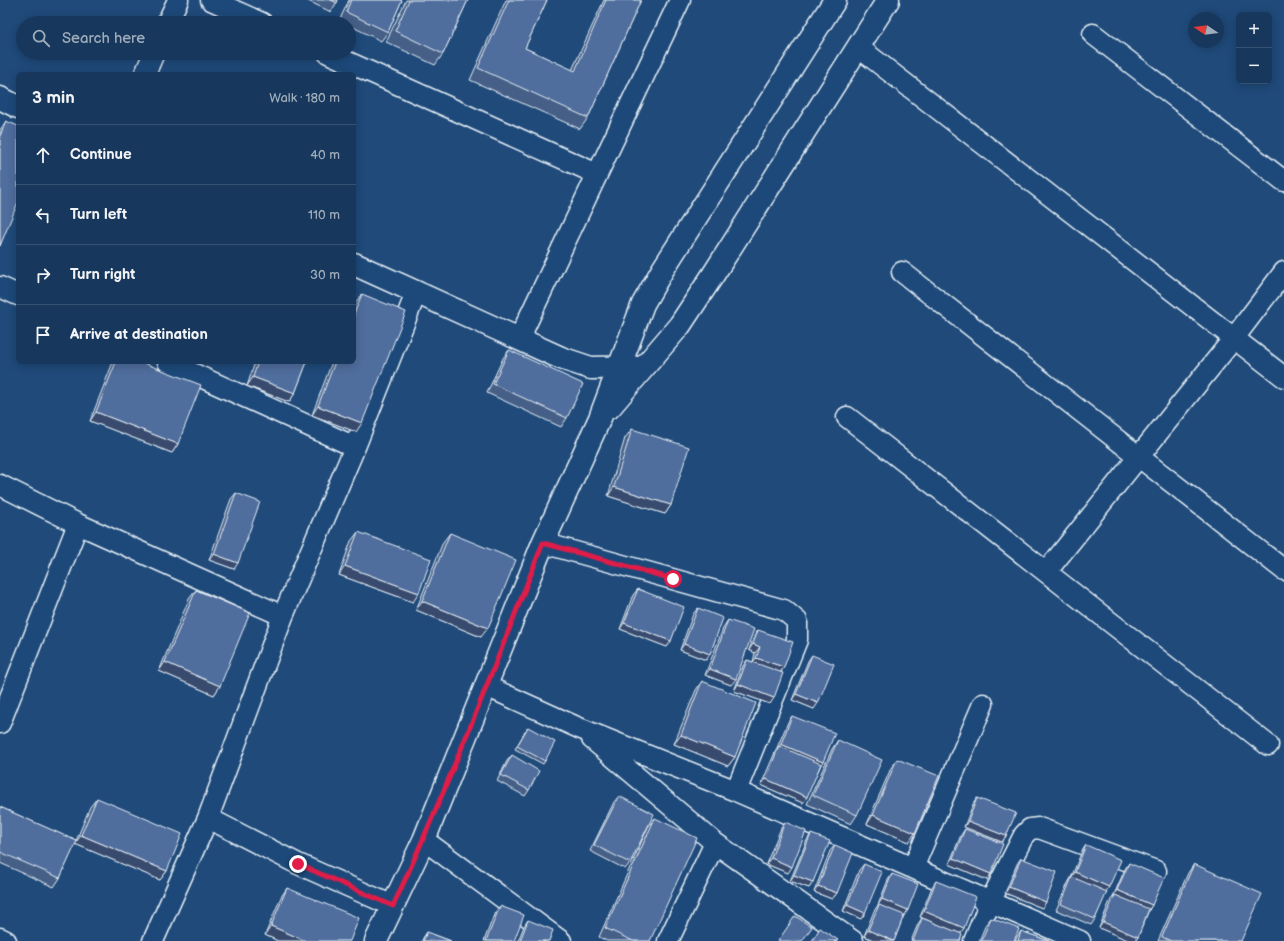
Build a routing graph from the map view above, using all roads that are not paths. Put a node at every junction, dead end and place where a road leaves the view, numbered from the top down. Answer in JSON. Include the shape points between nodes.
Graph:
{"nodes":[{"id":1,"x":178,"y":0,"type":"edge"},
{"id":2,"x":211,"y":0,"type":"edge"},
{"id":3,"x":680,"y":0,"type":"edge"},
{"id":4,"x":835,"y":0,"type":"edge"},
{"id":5,"x":888,"y":0,"type":"edge"},
{"id":6,"x":170,"y":16,"type":"edge"},
{"id":7,"x":246,"y":16,"type":"edge"},
{"id":8,"x":1093,"y":34,"type":"dead end"},
{"id":9,"x":858,"y":47,"type":"junction"},
{"id":10,"x":151,"y":60,"type":"edge"},
{"id":11,"x":344,"y":60,"type":"edge"},
{"id":12,"x":146,"y":72,"type":"edge"},
{"id":13,"x":0,"y":98,"type":"edge"},
{"id":14,"x":16,"y":106,"type":"edge"},
{"id":15,"x":597,"y":174,"type":"junction"},
{"id":16,"x":1284,"y":181,"type":"edge"},
{"id":17,"x":356,"y":265,"type":"edge"},
{"id":18,"x":902,"y":272,"type":"dead end"},
{"id":19,"x":1284,"y":272,"type":"edge"},
{"id":20,"x":0,"y":287,"type":"edge"},
{"id":21,"x":416,"y":292,"type":"junction"},
{"id":22,"x":16,"y":294,"type":"edge"},
{"id":23,"x":1234,"y":338,"type":"junction"},
{"id":24,"x":519,"y":339,"type":"junction"},
{"id":25,"x":172,"y":364,"type":"edge"},
{"id":26,"x":644,"y":366,"type":"junction"},
{"id":27,"x":619,"y":369,"type":"junction"},
{"id":28,"x":1284,"y":377,"type":"edge"},
{"id":29,"x":847,"y":417,"type":"dead end"},
{"id":30,"x":600,"y":418,"type":"junction"},
{"id":31,"x":355,"y":447,"type":"junction"},
{"id":32,"x":1139,"y":457,"type":"junction"},
{"id":33,"x":0,"y":485,"type":"edge"},
{"id":34,"x":78,"y":524,"type":"junction"},
{"id":35,"x":543,"y":543,"type":"junction"},
{"id":36,"x":1284,"y":570,"type":"edge"},
{"id":37,"x":1047,"y":571,"type":"junction"},
{"id":38,"x":283,"y":616,"type":"junction"},
{"id":39,"x":486,"y":686,"type":"junction"},
{"id":40,"x":983,"y":704,"type":"dead end"},
{"id":41,"x":0,"y":723,"type":"edge"},
{"id":42,"x":579,"y":728,"type":"junction"},
{"id":43,"x":1268,"y":745,"type":"dead end"},
{"id":44,"x":736,"y":791,"type":"junction"},
{"id":45,"x":208,"y":818,"type":"junction"},
{"id":46,"x":424,"y":840,"type":"junction"},
{"id":47,"x":715,"y":843,"type":"junction"},
{"id":48,"x":913,"y":868,"type":"junction"},
{"id":49,"x":1156,"y":871,"type":"dead end"},
{"id":50,"x":990,"y":902,"type":"junction"},
{"id":51,"x":393,"y":906,"type":"junction"},
{"id":52,"x":0,"y":938,"type":"edge"},
{"id":53,"x":6,"y":941,"type":"edge"},
{"id":54,"x":153,"y":941,"type":"edge"},
{"id":55,"x":376,"y":941,"type":"edge"},
{"id":56,"x":562,"y":941,"type":"edge"},
{"id":57,"x":668,"y":941,"type":"edge"},
{"id":58,"x":853,"y":941,"type":"edge"},
{"id":59,"x":974,"y":941,"type":"edge"},
{"id":60,"x":1080,"y":941,"type":"edge"}],
"edges":[{"from":1,"to":6,"type":"street"},
{"from":2,"to":7,"type":"street"},
{"from":3,"to":15,"type":"street"},
{"from":4,"to":27,"type":"street","via":[[659,276],[643,304]]},
{"from":5,"to":9,"type":"street"},
{"from":8,"to":16,"type":"street"},
{"from":9,"to":23,"type":"street"},
{"from":9,"to":26,"type":"street","via":[[680,325]]},
{"from":10,"to":12,"type":"street"},
{"from":11,"to":15,"type":"street"},
{"from":13,"to":14,"type":"street"},
{"from":15,"to":24,"type":"street"},
{"from":17,"to":21,"type":"street"},
{"from":18,"to":32,"type":"street"},
{"from":19,"to":23,"type":"street"},
{"from":20,"to":22,"type":"street"},
{"from":21,"to":24,"type":"street"},
{"from":21,"to":31,"type":"street"},
{"from":23,"to":28,"type":"street"},
{"from":23,"to":32,"type":"street"},
{"from":24,"to":27,"type":"street","via":[[591,368]]},
{"from":25,"to":31,"type":"street"},
{"from":26,"to":27,"type":"street"},
{"from":26,"to":30,"type":"street"},
{"from":27,"to":30,"type":"street"},
{"from":29,"to":37,"type":"street"},
{"from":30,"to":35,"type":"street"},
{"from":31,"to":38,"type":"street"},
{"from":32,"to":36,"type":"street"},
{"from":32,"to":37,"type":"street"},
{"from":33,"to":34,"type":"street"},
{"from":34,"to":38,"type":"street"},
{"from":34,"to":41,"type":"street"},
{"from":35,"to":39,"type":"street"},
{"from":35,"to":44,"type":"street","via":[[784,610],[797,621],[797,640]]},
{"from":37,"to":43,"type":"street"},
{"from":38,"to":45,"type":"street"},
{"from":39,"to":42,"type":"street"},
{"from":39,"to":46,"type":"street"},
{"from":40,"to":48,"type":"street"},
{"from":42,"to":44,"type":"street"},
{"from":42,"to":47,"type":"street"},
{"from":44,"to":48,"type":"street"},
{"from":45,"to":51,"type":"street","via":[[304,867]]},
{"from":45,"to":54,"type":"street"},
{"from":46,"to":51,"type":"street"},
{"from":46,"to":56,"type":"street"},
{"from":47,"to":57,"type":"street"},
{"from":47,"to":58,"type":"street"},
{"from":48,"to":50,"type":"street"},
{"from":49,"to":50,"type":"street","via":[[1039,828],[1030,829],[1024,835]]},
{"from":50,"to":59,"type":"street"},
{"from":50,"to":60,"type":"street"},
{"from":51,"to":55,"type":"street"},
{"from":52,"to":53,"type":"street"}]}
